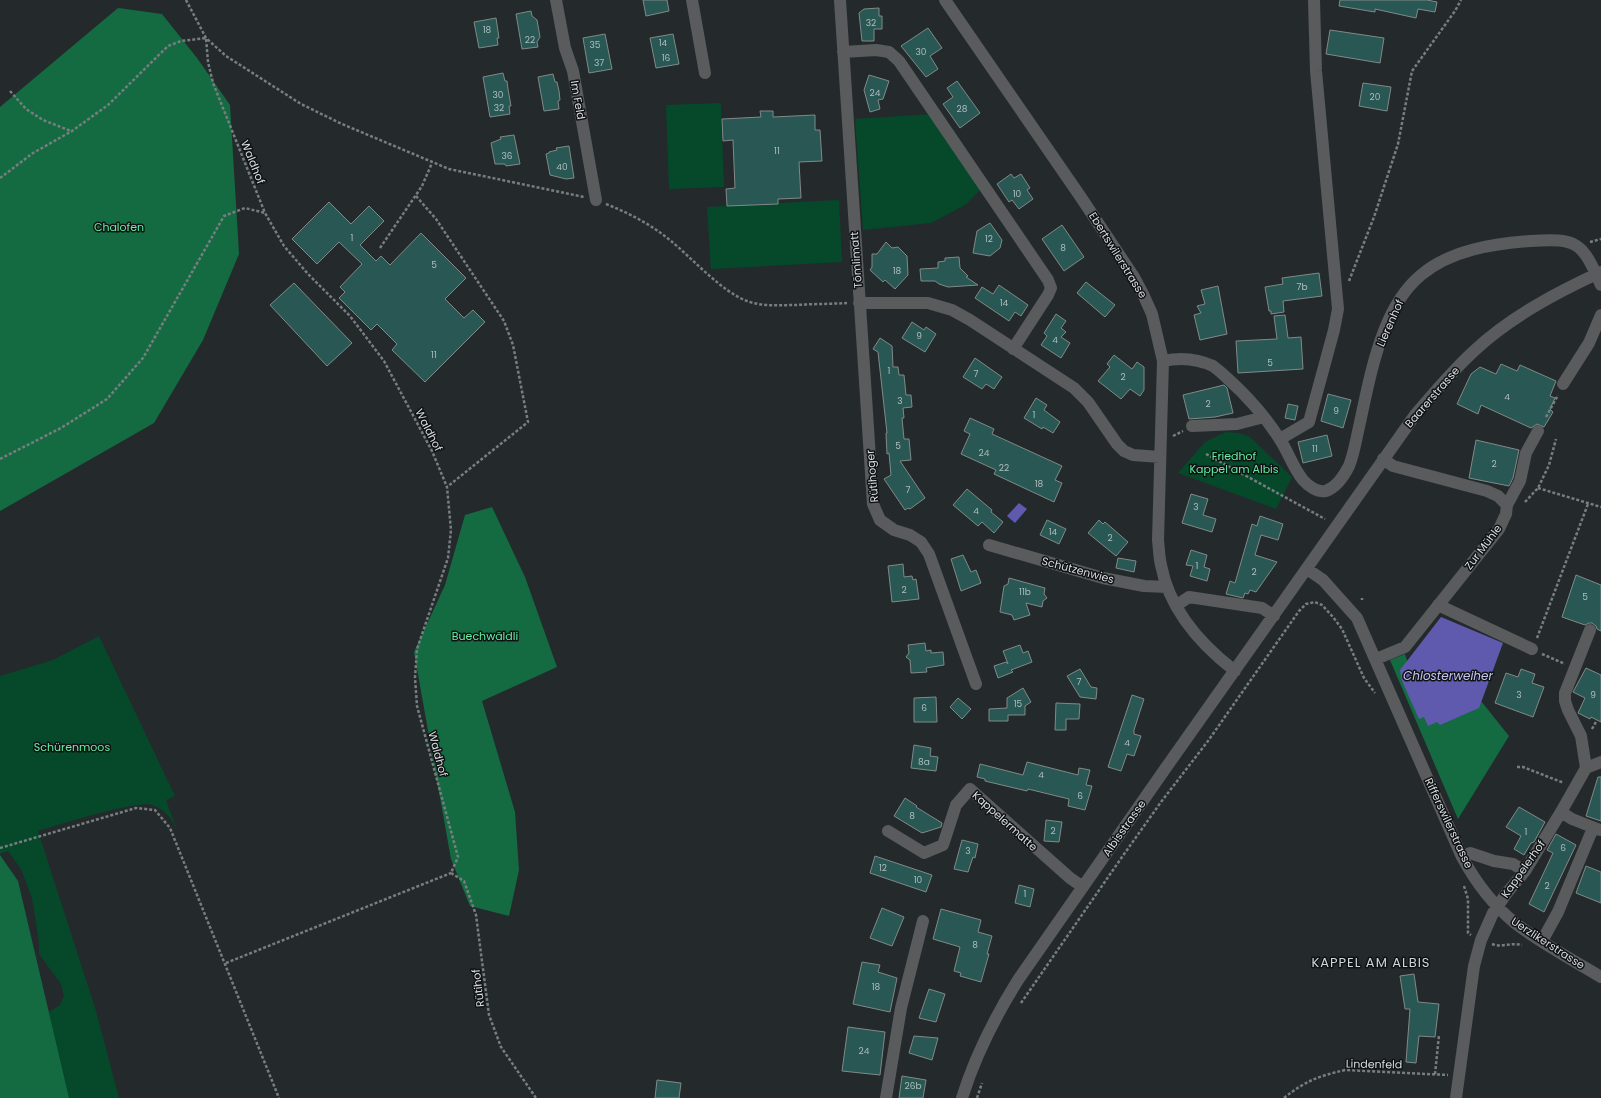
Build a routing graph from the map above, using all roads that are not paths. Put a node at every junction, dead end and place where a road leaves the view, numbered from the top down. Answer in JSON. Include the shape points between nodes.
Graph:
{"nodes":[{"id":1,"x":556,"y":0,"type":"edge"},
{"id":2,"x":692,"y":0,"type":"edge"},
{"id":3,"x":840,"y":0,"type":"edge"},
{"id":4,"x":945,"y":0,"type":"edge"},
{"id":5,"x":1314,"y":0,"type":"edge"},
{"id":6,"x":843,"y":52,"type":"junction"},
{"id":7,"x":705,"y":72,"type":"dead end"},
{"id":8,"x":596,"y":200,"type":"road end"},
{"id":9,"x":1599,"y":277,"type":"edge"},
{"id":10,"x":859,"y":303,"type":"junction"},
{"id":11,"x":1601,"y":315,"type":"edge"},
{"id":12,"x":1013,"y":349,"type":"junction"},
{"id":13,"x":1163,"y":361,"type":"junction"},
{"id":14,"x":1562,"y":384,"type":"road end"},
{"id":15,"x":1264,"y":417,"type":"junction"},
{"id":16,"x":1192,"y":426,"type":"dead end"},
{"id":17,"x":1538,"y":431,"type":"dead end"},
{"id":18,"x":1280,"y":439,"type":"junction"},
{"id":19,"x":1160,"y":457,"type":"junction"},
{"id":20,"x":1383,"y":460,"type":"junction"},
{"id":21,"x":1507,"y":506,"type":"junction"},
{"id":22,"x":989,"y":545,"type":"dead end"},
{"id":23,"x":1307,"y":569,"type":"junction"},
{"id":24,"x":1168,"y":587,"type":"junction"},
{"id":25,"x":1177,"y":605,"type":"junction"},
{"id":26,"x":1438,"y":605,"type":"junction"},
{"id":27,"x":1274,"y":616,"type":"junction"},
{"id":28,"x":1590,"y":630,"type":"dead end"},
{"id":29,"x":1532,"y":649,"type":"road end"},
{"id":30,"x":1376,"y":659,"type":"junction"},
{"id":31,"x":1235,"y":671,"type":"junction"},
{"id":32,"x":976,"y":684,"type":"dead end"},
{"id":33,"x":1601,"y":762,"type":"edge"},
{"id":34,"x":1586,"y":768,"type":"junction"},
{"id":35,"x":1561,"y":812,"type":"junction"},
{"id":36,"x":1597,"y":829,"type":"edge"},
{"id":37,"x":888,"y":831,"type":"dead end"},
{"id":38,"x":1462,"y":857,"type":"junction"},
{"id":39,"x":1525,"y":871,"type":"junction"},
{"id":40,"x":1083,"y":887,"type":"junction"},
{"id":41,"x":1497,"y":907,"type":"junction"},
{"id":42,"x":923,"y":922,"type":"dead end"},
{"id":43,"x":1542,"y":941,"type":"junction"},
{"id":44,"x":1601,"y":977,"type":"edge"},
{"id":45,"x":886,"y":1098,"type":"edge"},
{"id":46,"x":962,"y":1098,"type":"edge"},
{"id":47,"x":1456,"y":1098,"type":"edge"}],
"edges":[{"from":1,"to":8,"type":"street","name":"Im Feld","via":[[565,48],[573,71]]},
{"from":2,"to":7,"type":"street"},
{"from":3,"to":6,"type":"street","name":"Tömlimatt"},
{"from":4,"to":13,"type":"street","name":"Ebertswilerstrasse","via":[[1134,277],[1152,314]]},
{"from":5,"to":18,"type":"street","via":[[1316,71],[1338,309],[1309,422]]},
{"from":6,"to":10,"type":"street","name":"Tömlimatt"},
{"from":6,"to":12,"type":"street","via":[[876,50],[888,52],[899,61],[1048,280],[1051,288],[1048,295]]},
{"from":9,"to":18,"type":"street","name":"Lierenhof","via":[[1580,248],[1568,241],[1552,240],[1489,246],[1462,252],[1442,261],[1421,275],[1404,292],[1392,312],[1373,366],[1351,461],[1339,482],[1333,488],[1324,491],[1311,487],[1303,480]]},
{"from":9,"to":20,"type":"street","name":"Baarerstrasse","via":[[1563,291],[1497,332],[1444,380]]},
{"from":10,"to":12,"type":"street","name":"Tömlimatt","via":[[928,304],[946,309],[970,320]]},
{"from":10,"to":32,"type":"street","name":"Rütihoger","via":[[873,504],[880,520],[894,530],[922,542],[929,554]]},
{"from":11,"to":14,"type":"street","via":[[1589,343]]},
{"from":12,"to":19,"type":"street","name":"Tömlimatt","via":[[1074,388],[1088,402],[1124,451],[1133,455]]},
{"from":13,"to":15,"type":"street","name":"Lierenhof","via":[[1183,358],[1198,360],[1214,367],[1234,384]]},
{"from":13,"to":19,"type":"street","name":"Ebertswilerstrasse"},
{"from":15,"to":16,"type":"street","via":[[1237,424]]},
{"from":15,"to":18,"type":"street","name":"Lierenhof"},
{"from":17,"to":21,"type":"street","name":"Zur Mühle","via":[[1526,453],[1520,482]]},
{"from":19,"to":24,"type":"street","name":"Ebertswilerstrasse","via":[[1158,540],[1161,565]]},
{"from":20,"to":21,"type":"street","via":[[1393,466],[1487,491],[1498,496]]},
{"from":20,"to":23,"type":"street","name":"Baarerstrasse"},
{"from":21,"to":26,"type":"street","name":"Zur Mühle","via":[[1499,529]]},
{"from":22,"to":24,"type":"street","name":"Schützenwies","via":[[1103,578],[1144,586]]},
{"from":23,"to":27,"type":"street","name":"Albisstrasse"},
{"from":23,"to":30,"type":"street","name":"Rifferswilerstrasse","via":[[1323,580],[1358,618]]},
{"from":24,"to":25,"type":"street","name":"Ebertswilerstrasse"},
{"from":25,"to":27,"type":"street","via":[[1190,597],[1262,608]]},
{"from":25,"to":31,"type":"street","name":"Ebertswilerstrasse","via":[[1191,630]]},
{"from":26,"to":29,"type":"street"},
{"from":26,"to":30,"type":"street","name":"Zur Mühle","via":[[1405,647]]},
{"from":27,"to":31,"type":"street","name":"Albisstrasse"},
{"from":28,"to":34,"type":"street","via":[[1564,693],[1565,701],[1581,736]]},
{"from":30,"to":38,"type":"street","name":"Rifferswilerstrasse"},
{"from":31,"to":40,"type":"street","name":"Albisstrasse"},
{"from":33,"to":34,"type":"street"},
{"from":34,"to":35,"type":"street","name":"Kappelerhof"},
{"from":35,"to":36,"type":"street"},
{"from":35,"to":39,"type":"street","name":"Kappelerhof"},
{"from":36,"to":43,"type":"street"},
{"from":37,"to":40,"type":"street","name":"Kappelermatte","via":[[924,853],[943,844],[956,805],[970,789]]},
{"from":38,"to":39,"type":"street","via":[[1470,853],[1513,864]]},
{"from":38,"to":41,"type":"street","name":"Rifferswilerstrasse"},
{"from":39,"to":41,"type":"street","name":"Kappelerhof"},
{"from":40,"to":46,"type":"street","name":"Albisstrasse","via":[[1005,1002],[978,1052]]},
{"from":41,"to":43,"type":"street","name":"Uerzlikerstrasse"},
{"from":41,"to":47,"type":"street","via":[[1481,940],[1474,966]]},
{"from":42,"to":45,"type":"street","via":[[901,1008]]},
{"from":43,"to":44,"type":"street","name":"Uerzlikerstrasse"}]}
